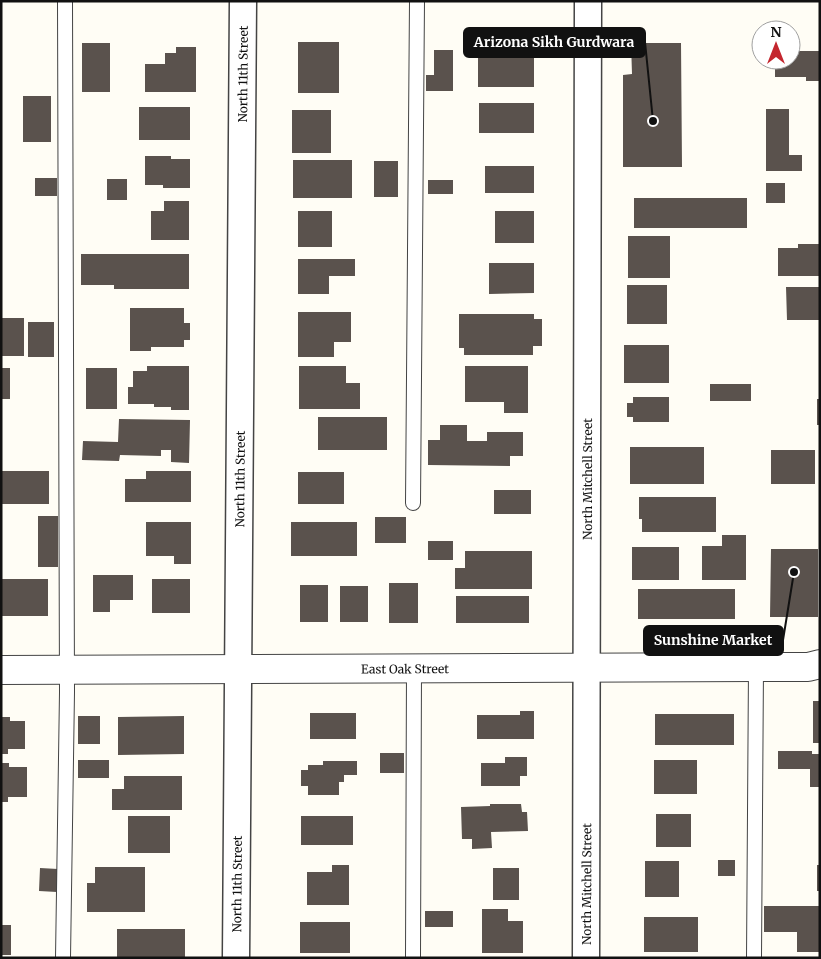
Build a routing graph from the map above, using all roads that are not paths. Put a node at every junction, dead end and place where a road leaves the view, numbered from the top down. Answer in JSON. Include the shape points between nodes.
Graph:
{"nodes":[{"id":1,"x":65,"y":1,"type":"edge"},
{"id":2,"x":243,"y":1,"type":"edge"},
{"id":3,"x":418,"y":1,"type":"edge"},
{"id":4,"x":588,"y":1,"type":"edge"},
{"id":5,"x":413,"y":503,"type":"dead end"},
{"id":6,"x":756,"y":667,"type":"junction"},
{"id":7,"x":816,"y":667,"type":"edge"},
{"id":8,"x":588,"y":668,"type":"junction"},
{"id":9,"x":239,"y":669,"type":"junction"},
{"id":10,"x":414,"y":669,"type":"junction"},
{"id":11,"x":1,"y":670,"type":"edge"},
{"id":12,"x":67,"y":670,"type":"junction"},
{"id":13,"x":63,"y":958,"type":"edge"},
{"id":14,"x":236,"y":958,"type":"edge"},
{"id":15,"x":413,"y":958,"type":"edge"},
{"id":16,"x":586,"y":958,"type":"edge"},
{"id":17,"x":754,"y":958,"type":"edge"}],
"edges":[{"from":1,"to":12,"type":"lane"},
{"from":2,"to":9,"type":"street","name":"North 11th Street"},
{"from":3,"to":5,"type":"lane"},
{"from":4,"to":8,"type":"street","name":"North Mitchell Street"},
{"from":6,"to":7,"type":"street","name":"East Oak Street"},
{"from":6,"to":8,"type":"street","name":"East Oak Street"},
{"from":6,"to":17,"type":"lane"},
{"from":8,"to":10,"type":"street","name":"East Oak Street"},
{"from":8,"to":16,"type":"street","name":"North Mitchell Street"},
{"from":9,"to":10,"type":"street","name":"East Oak Street"},
{"from":9,"to":12,"type":"street","name":"East Oak Street"},
{"from":9,"to":14,"type":"street","name":"North 11th Street"},
{"from":10,"to":15,"type":"lane"},
{"from":11,"to":12,"type":"street","name":"East Oak Street"},
{"from":12,"to":13,"type":"lane"}]}
